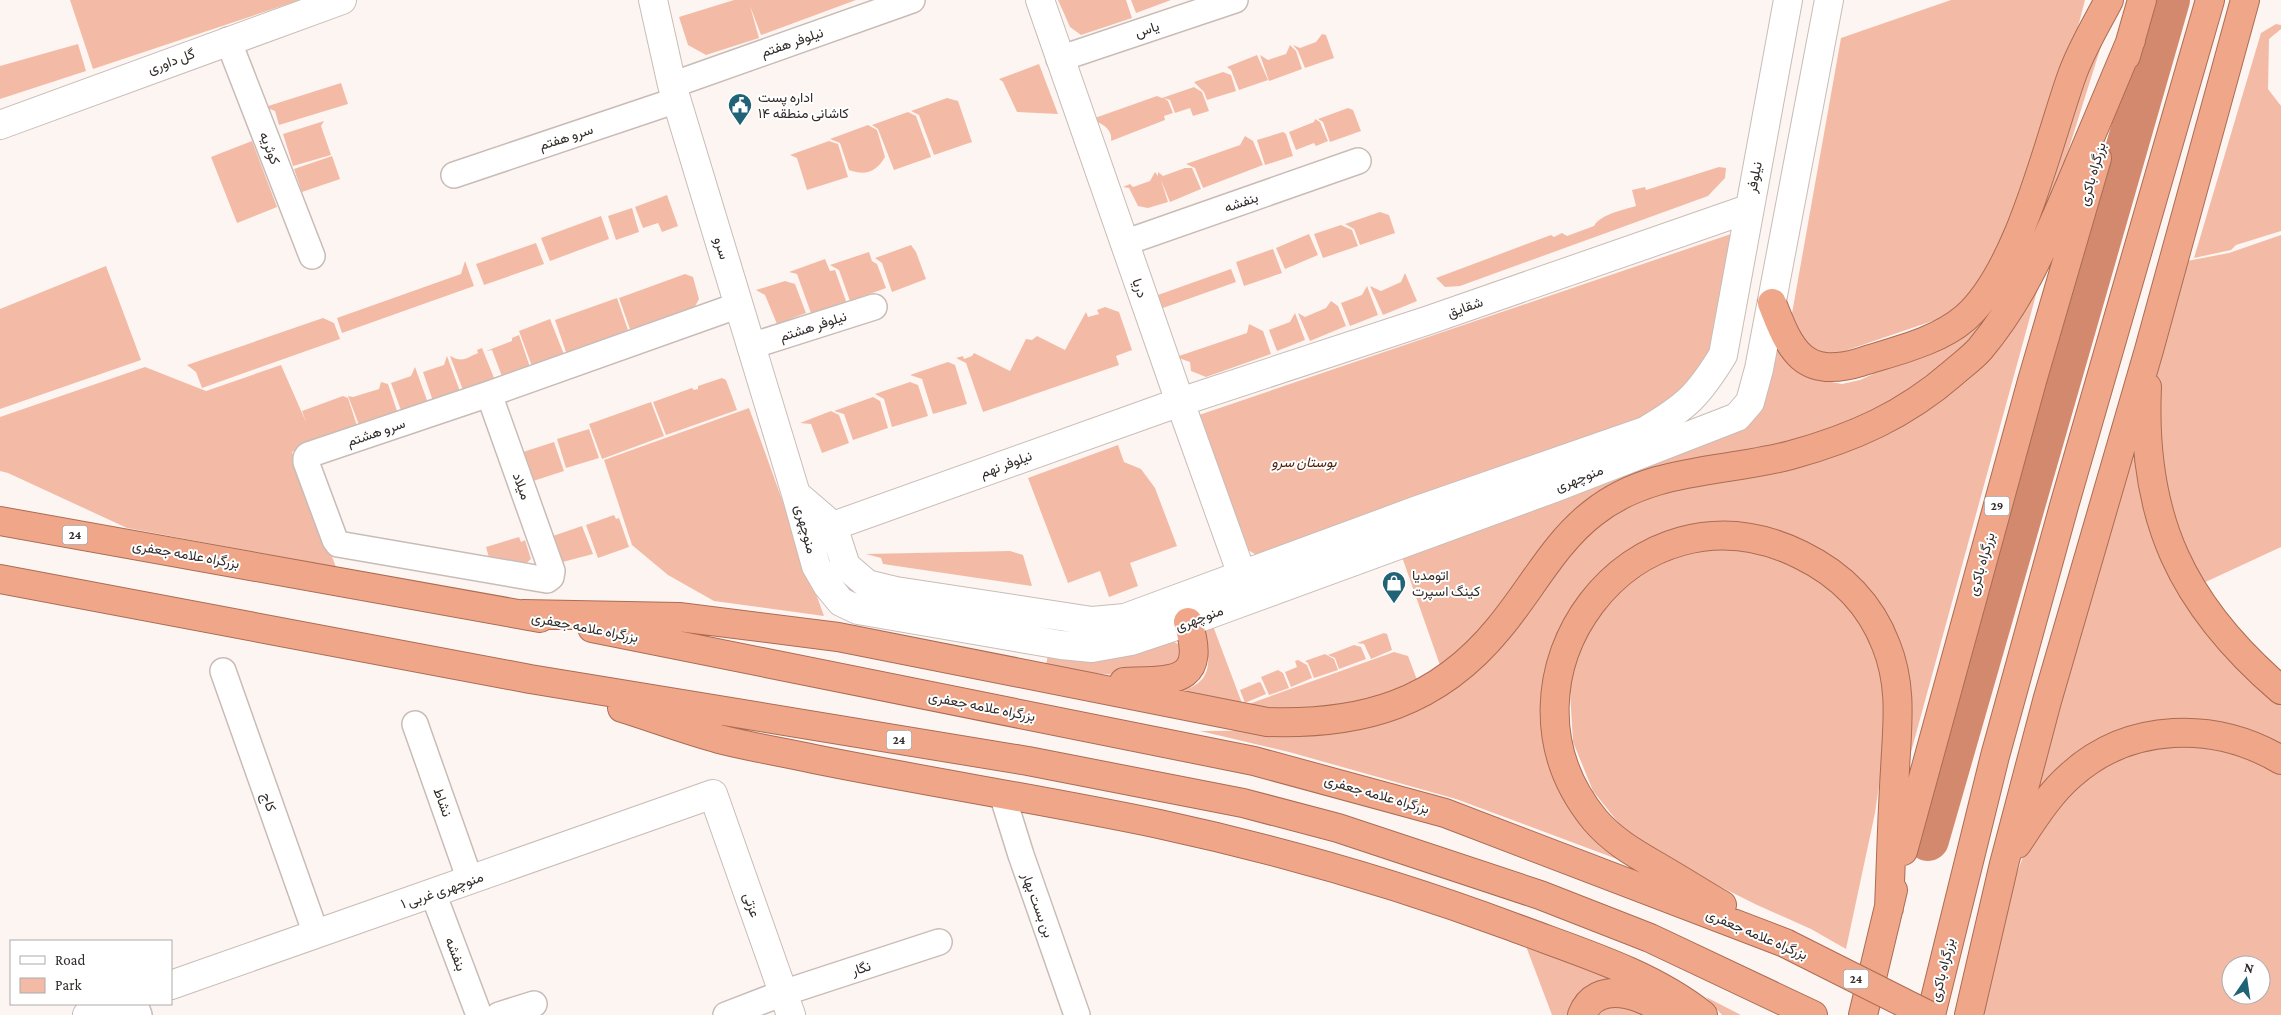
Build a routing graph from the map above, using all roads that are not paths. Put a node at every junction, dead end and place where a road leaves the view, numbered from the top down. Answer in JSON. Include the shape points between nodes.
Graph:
{"nodes":[{"id":1,"x":342,"y":0,"type":"edge"},
{"id":2,"x":653,"y":0,"type":"edge"},
{"id":3,"x":912,"y":0,"type":"edge"},
{"id":4,"x":1040,"y":0,"type":"edge"},
{"id":5,"x":1235,"y":0,"type":"edge"},
{"id":6,"x":1788,"y":0,"type":"edge"},
{"id":7,"x":1829,"y":0,"type":"edge"},
{"id":8,"x":2109,"y":0,"type":"edge"},
{"id":9,"x":2142,"y":0,"type":"edge"},
{"id":10,"x":2210,"y":0,"type":"edge"},
{"id":11,"x":2245,"y":0,"type":"edge"},
{"id":12,"x":228,"y":40,"type":"junction"},
{"id":13,"x":2131,"y":40,"type":"junction"},
{"id":14,"x":1059,"y":58,"type":"junction"},
{"id":15,"x":674,"y":92,"type":"junction"},
{"id":16,"x":0,"y":125,"type":"edge"},
{"id":17,"x":1358,"y":162,"type":"dead end"},
{"id":18,"x":454,"y":175,"type":"dead end"},
{"id":19,"x":1748,"y":209,"type":"junction"},
{"id":20,"x":1124,"y":243,"type":"junction"},
{"id":21,"x":312,"y":256,"type":"dead end"},
{"id":22,"x":1772,"y":303,"type":"junction"},
{"id":23,"x":739,"y":305,"type":"junction"},
{"id":24,"x":874,"y":306,"type":"dead end"},
{"id":25,"x":751,"y":346,"type":"junction"},
{"id":26,"x":2149,"y":350,"type":"junction"},
{"id":27,"x":1723,"y":355,"type":"junction"},
{"id":28,"x":1759,"y":369,"type":"junction"},
{"id":29,"x":489,"y":394,"type":"junction"},
{"id":30,"x":1180,"y":402,"type":"junction"},
{"id":31,"x":1549,"y":477,"type":"junction"},
{"id":32,"x":796,"y":494,"type":"junction"},
{"id":33,"x":0,"y":506,"type":"edge"},
{"id":34,"x":0,"y":521,"type":"edge"},
{"id":35,"x":833,"y":526,"type":"junction"},
{"id":36,"x":151,"y":548,"type":"junction"},
{"id":37,"x":1242,"y":575,"type":"junction"},
{"id":38,"x":551,"y":577,"type":"joint"},
{"id":39,"x":0,"y":578,"type":"edge"},
{"id":40,"x":523,"y":614,"type":"junction"},
{"id":41,"x":1188,"y":622,"type":"junction"},
{"id":42,"x":223,"y":670,"type":"dead end"},
{"id":43,"x":530,"y":679,"type":"junction"},
{"id":44,"x":1077,"y":684,"type":"junction"},
{"id":45,"x":2281,"y":690,"type":"edge"},
{"id":46,"x":415,"y":724,"type":"dead end"},
{"id":47,"x":2281,"y":760,"type":"edge"},
{"id":48,"x":713,"y":794,"type":"joint"},
{"id":49,"x":1002,"y":794,"type":"junction"},
{"id":50,"x":2004,"y":864,"type":"junction"},
{"id":51,"x":470,"y":880,"type":"junction"},
{"id":52,"x":433,"y":893,"type":"junction"},
{"id":53,"x":1889,"y":908,"type":"junction"},
{"id":54,"x":316,"y":934,"type":"junction"},
{"id":55,"x":939,"y":942,"type":"dead end"},
{"id":56,"x":1785,"y":943,"type":"junction"},
{"id":57,"x":172,"y":985,"type":"edge"},
{"id":58,"x":534,"y":1004,"type":"dead end"},
{"id":59,"x":787,"y":1004,"type":"edge"},
{"id":60,"x":116,"y":1005,"type":"edge"},
{"id":61,"x":87,"y":1015,"type":"edge"},
{"id":62,"x":478,"y":1015,"type":"edge"},
{"id":63,"x":499,"y":1015,"type":"edge"},
{"id":64,"x":726,"y":1015,"type":"edge"},
{"id":65,"x":1077,"y":1015,"type":"edge"},
{"id":66,"x":1582,"y":1015,"type":"edge"},
{"id":67,"x":1668,"y":1015,"type":"edge"},
{"id":68,"x":1703,"y":1015,"type":"edge"},
{"id":69,"x":1813,"y":1015,"type":"edge"},
{"id":70,"x":1863,"y":1015,"type":"edge"},
{"id":71,"x":1929,"y":1015,"type":"edge"},
{"id":72,"x":1969,"y":1015,"type":"edge"}],
"edges":[{"from":1,"to":12,"type":"street","name":"گل داوری"},
{"from":2,"to":15,"type":"street","name":"سرو"},
{"from":3,"to":15,"type":"street","name":"نیلوفر هفتم"},
{"from":4,"to":14,"type":"street","name":"دریا"},
{"from":5,"to":14,"type":"street","name":"یاس"},
{"from":6,"to":19,"type":"street","name":"نیلوفر"},
{"from":7,"to":22,"type":"street"},
{"from":8,"to":22,"type":"highway","via":[[2072,75],[2018,234],[2002,268],[1966,317],[1950,329],[1927,339],[1832,368],[1813,364],[1798,354],[1787,341]]},
{"from":9,"to":13,"type":"highway","name":"بزرگراه باکری","number":"29"},
{"from":10,"to":71,"type":"highway","name":"بزرگراه باکری","via":[[1995,756]]},
{"from":11,"to":26,"type":"highway"},
{"from":12,"to":16,"type":"street","name":"گل داوری"},
{"from":12,"to":21,"type":"street","name":"کوثریه"},
{"from":13,"to":44,"type":"highway","via":[[2032,272],[2004,318],[1978,351],[1911,405],[1869,429],[1829,445],[1785,456],[1676,474],[1609,502],[1586,519],[1562,545],[1499,628],[1468,661],[1410,700],[1380,711],[1310,722],[1267,722]]},
{"from":13,"to":53,"type":"highway","name":"بزرگراه باکری","number":"29","via":[[1943,698]]},
{"from":14,"to":20,"type":"street","name":"دریا"},
{"from":15,"to":18,"type":"street","name":"سرو هفتم"},
{"from":15,"to":23,"type":"street","name":"سرو"},
{"from":17,"to":20,"type":"street","name":"بنفشه"},
{"from":19,"to":27,"type":"street","name":"نیلوفر"},
{"from":19,"to":30,"type":"street","name":"شقایق"},
{"from":20,"to":30,"type":"street","name":"دریا"},
{"from":22,"to":28,"type":"street","name":"منوچهری"},
{"from":23,"to":25,"type":"street","name":"سرو"},
{"from":23,"to":29,"type":"street","name":"سرو هشتم"},
{"from":24,"to":25,"type":"street","name":"نیلوفر هشتم"},
{"from":25,"to":32,"type":"street","name":"سرو"},
{"from":26,"to":45,"type":"highway","via":[[2147,451],[2152,484],[2173,553],[2213,622]]},
{"from":26,"to":50,"type":"highway"},
{"from":27,"to":28,"type":"street","via":[[1729,370],[1741,378],[1751,376]]},
{"from":27,"to":31,"type":"street","name":"منوچهری","via":[[1700,391],[1666,419]]},
{"from":28,"to":31,"type":"street","name":"منوچهری","via":[[1750,402],[1737,417]]},
{"from":29,"to":38,"type":"street","name":"میلاد","via":[[552,571]]},
{"from":29,"to":38,"type":"street","name":"سرو هشتم","via":[[308,455],[306,462],[338,544],[547,580]]},
{"from":30,"to":35,"type":"street","name":"نیلوفر نهم"},
{"from":30,"to":37,"type":"street","name":"دریا"},
{"from":31,"to":37,"type":"street","name":"منوچهری"},
{"from":31,"to":41,"type":"street","name":"منوچهری"},
{"from":32,"to":35,"type":"street","name":"منوچهری"},
{"from":32,"to":41,"type":"street","name":"منوچهری","via":[[816,566],[841,602],[858,610],[1092,648],[1131,641]]},
{"from":33,"to":36,"type":"highway"},
{"from":34,"to":36,"type":"highway","name":"بزرگراه علامه جعفری","number":"24"},
{"from":35,"to":37,"type":"street","name":"منوچهری","via":[[846,566],[867,584],[1092,621],[1125,618]]},
{"from":36,"to":40,"type":"highway","name":"بزرگراه علامه جعفری","number":"24"},
{"from":39,"to":43,"type":"highway","number":"24"},
{"from":40,"to":44,"type":"highway","via":[[679,617],[838,636]]},
{"from":40,"to":56,"type":"highway","name":"بزرگراه علامه جعفری","number":"24","via":[[1244,759],[1311,776],[1444,813]]},
{"from":41,"to":44,"type":"highway","via":[[1194,639],[1194,655],[1191,667],[1181,677],[1166,681]]},
{"from":42,"to":54,"type":"street","name":"کاج"},
{"from":43,"to":49,"type":"highway","via":[[719,739]]},
{"from":43,"to":69,"type":"highway","number":"24","via":[[1028,760],[1243,803],[1338,828],[1540,895],[1650,938]]},
{"from":46,"to":51,"type":"street","name":"نشاط"},
{"from":47,"to":50,"type":"highway","via":[[2232,738],[2206,734],[2162,733],[2125,742],[2095,756],[2058,788]]},
{"from":48,"to":51,"type":"street","name":"منوچهری غربی ۱"},
{"from":48,"to":59,"type":"street","name":"عزتی"},
{"from":49,"to":65,"type":"street","name":"بن بست بهار","via":[[1020,856]]},
{"from":49,"to":68,"type":"highway","via":[[1185,830],[1366,876],[1606,963],[1648,981]]},
{"from":50,"to":72,"type":"highway"},
{"from":51,"to":52,"type":"street","name":"منوچهری غربی ۱"},
{"from":52,"to":54,"type":"street","name":"منوچهری غربی ۱"},
{"from":52,"to":62,"type":"street","name":"بنفشه"},
{"from":53,"to":56,"type":"highway","via":[[1898,694],[1886,644],[1872,617],[1836,575],[1785,547],[1760,538],[1732,535],[1682,541],[1658,549],[1632,564],[1600,592],[1584,611],[1564,651],[1558,672],[1556,702],[1564,764],[1594,819],[1619,844]]},
{"from":53,"to":70,"type":"highway","name":"بزرگراه باکری","number":"29"},
{"from":54,"to":57,"type":"street","name":"منوچهری غربی ۱"},
{"from":55,"to":59,"type":"street","name":"نگار"},
{"from":56,"to":71,"type":"highway","name":"بزرگراه علامه جعفری","number":"24","bridge":true},
{"from":58,"to":63,"type":"street"},
{"from":59,"to":64,"type":"street","name":"نگار"},
{"from":60,"to":61,"type":"street"},
{"from":66,"to":67,"type":"highway","via":[[1591,1001],[1614,992],[1639,998]]}]}
